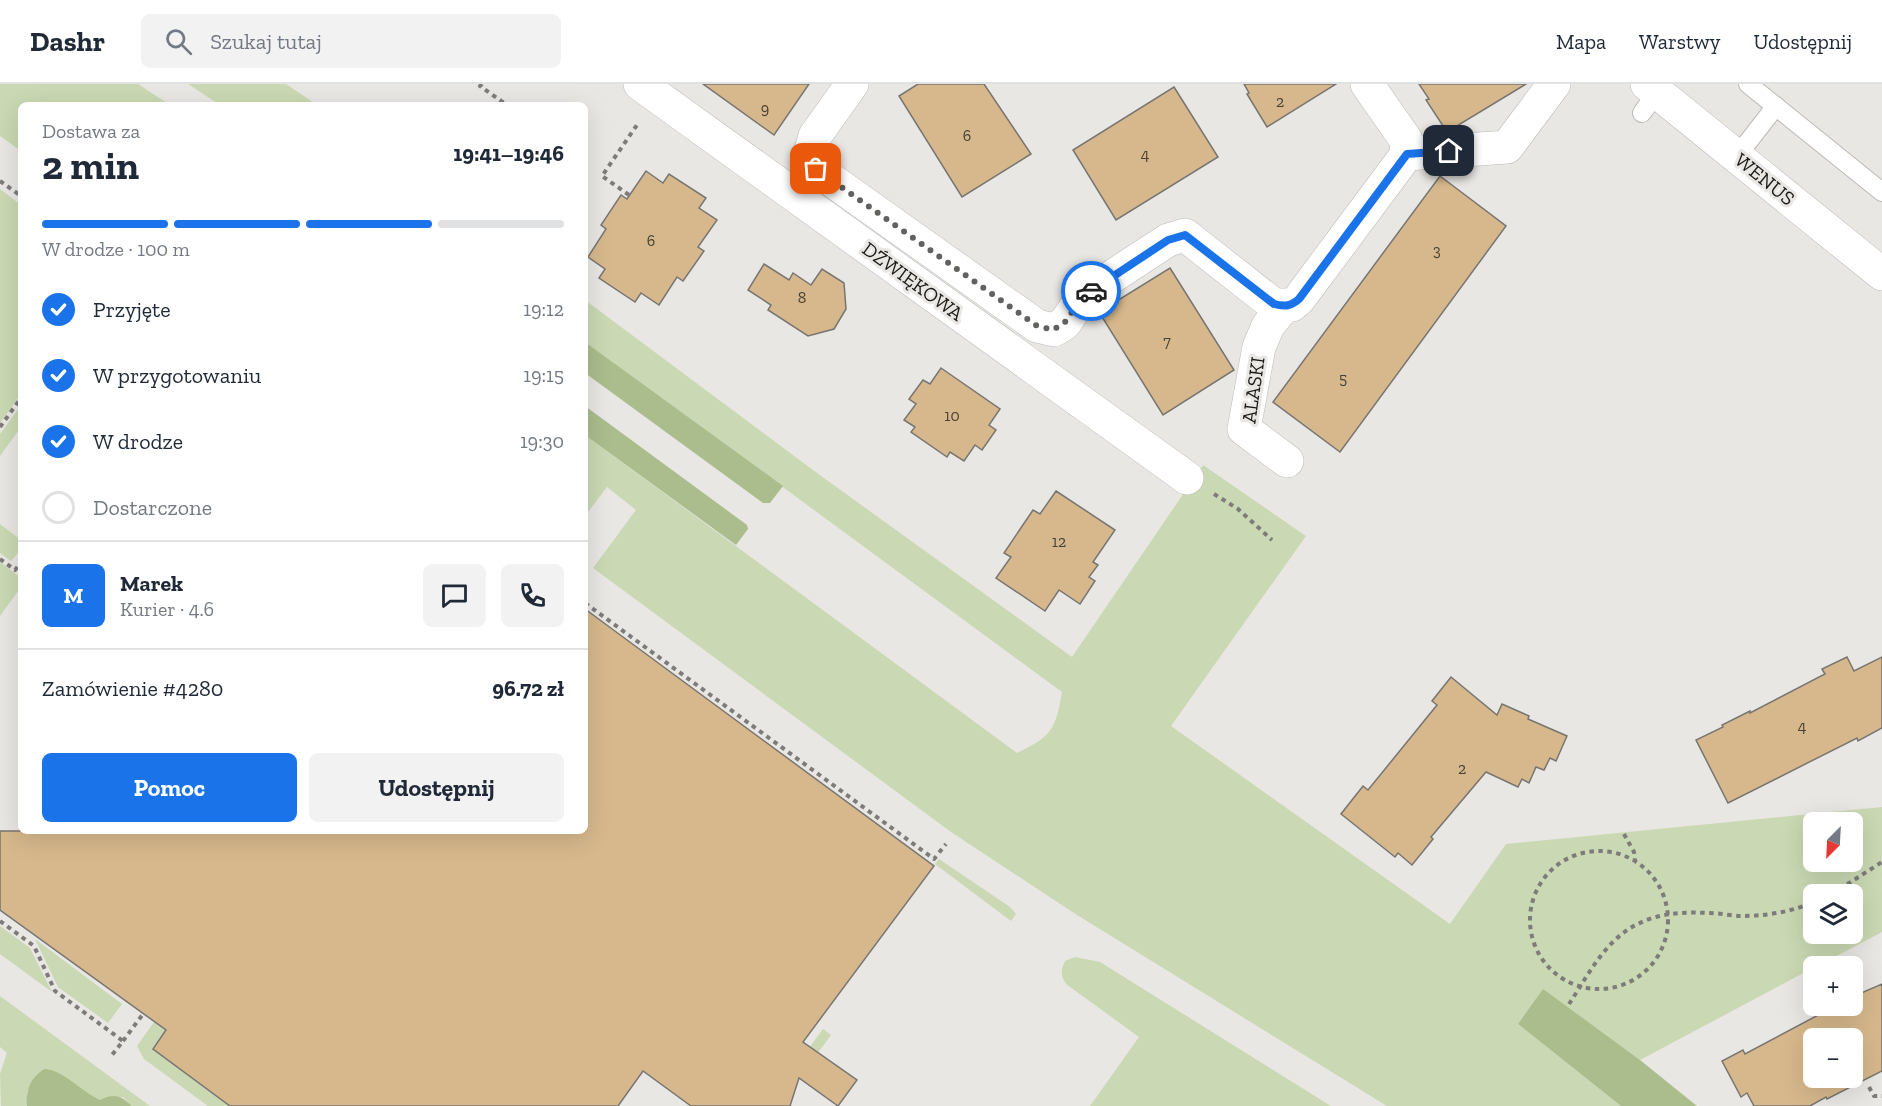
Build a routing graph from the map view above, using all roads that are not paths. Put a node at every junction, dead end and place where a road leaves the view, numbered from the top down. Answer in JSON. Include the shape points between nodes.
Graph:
{"nodes":[{"id":1,"x":852,"y":84,"type":"edge"},
{"id":2,"x":1367,"y":84,"type":"edge"},
{"id":3,"x":1554,"y":84,"type":"edge"},
{"id":4,"x":1748,"y":84,"type":"edge"},
{"id":5,"x":1649,"y":96,"type":"edge"},
{"id":6,"x":642,"y":99,"type":"edge"},
{"id":7,"x":1776,"y":106,"type":"junction"},
{"id":8,"x":1407,"y":154,"type":"junction"},
{"id":9,"x":1737,"y":156,"type":"junction"},
{"id":10,"x":1882,"y":192,"type":"edge"},
{"id":11,"x":1882,"y":274,"type":"edge"},
{"id":12,"x":1284,"y":306,"type":"junction"},
{"id":13,"x":1287,"y":461,"type":"dead end"},
{"id":14,"x":1187,"y":478,"type":"road end"}],
"edges":[{"from":1,"to":12,"type":"street","via":[[815,136],[809,158],[816,169],[1037,326],[1053,330],[1065,322],[1084,295],[1168,240],[1185,235],[1274,304]]},
{"from":2,"to":8,"type":"street","via":[[1406,140]]},
{"from":3,"to":8,"type":"street","via":[[1507,147]]},
{"from":4,"to":7,"type":"lane"},
{"from":5,"to":9,"type":"street","name":"WENUS"},
{"from":6,"to":14,"type":"street","name":"DŹWIĘKOWA"},
{"from":7,"to":9,"type":"lane"},
{"from":7,"to":10,"type":"lane"},
{"from":8,"to":12,"type":"street","name":"ALASKI","via":[[1299,299]]},
{"from":9,"to":11,"type":"street","name":"WENUS"},
{"from":12,"to":13,"type":"street","name":"ALASKI","via":[[1268,326],[1259,347],[1244,429]]}]}
